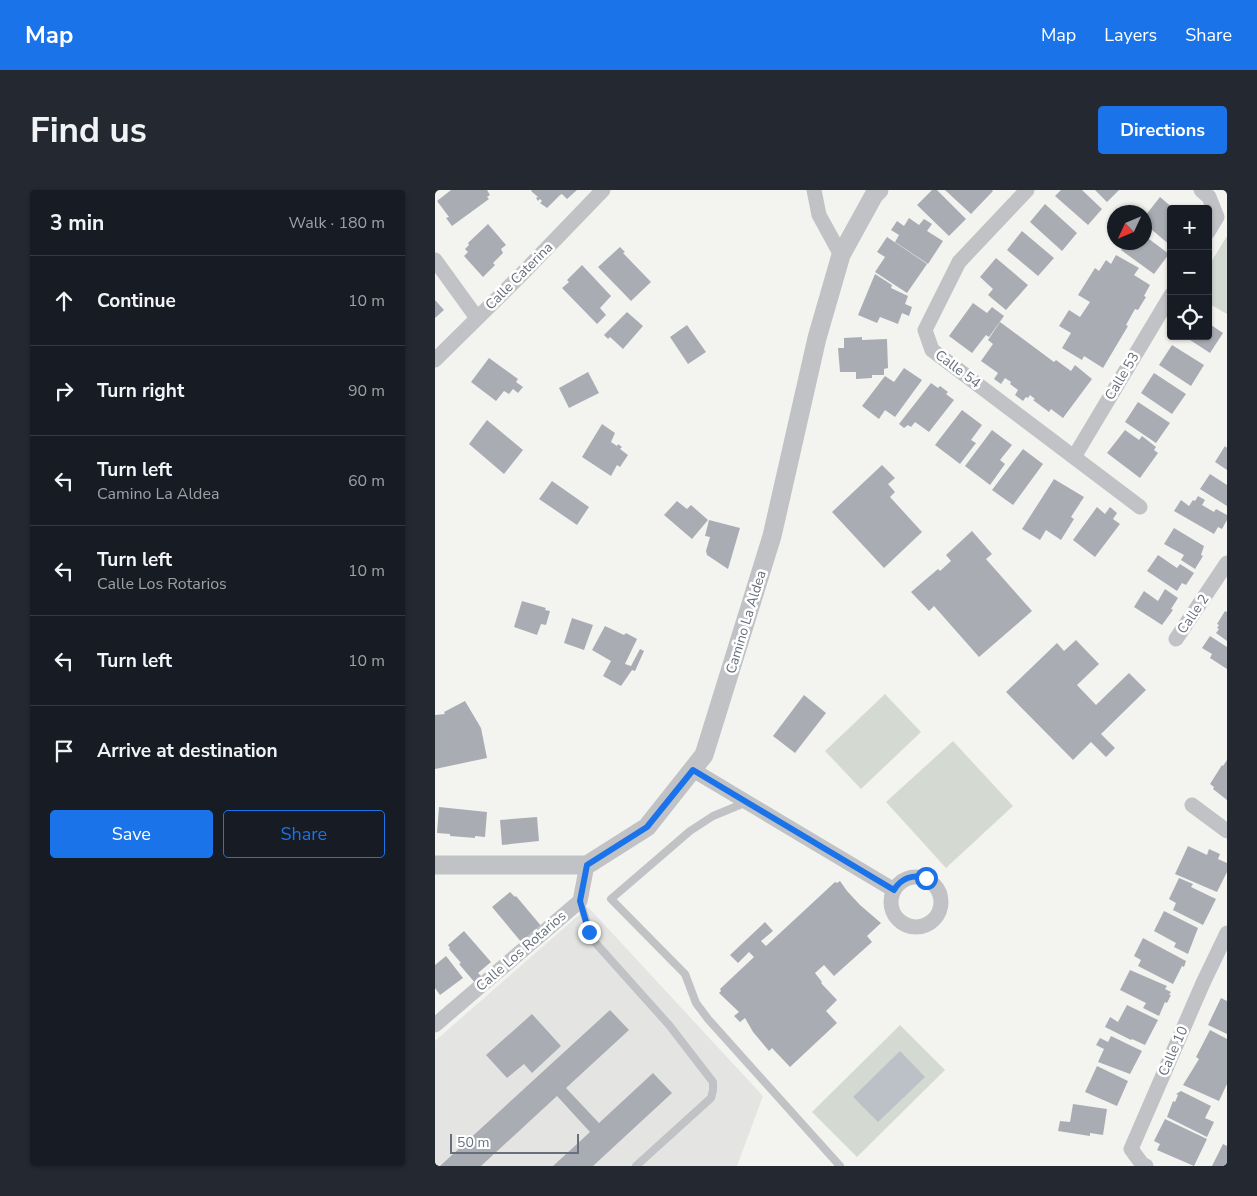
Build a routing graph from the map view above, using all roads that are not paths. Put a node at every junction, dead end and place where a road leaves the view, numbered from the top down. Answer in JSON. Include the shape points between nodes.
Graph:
{"nodes":[{"id":1,"x":603,"y":190,"type":"edge"},
{"id":2,"x":814,"y":190,"type":"edge"},
{"id":3,"x":879,"y":190,"type":"edge"},
{"id":4,"x":1027,"y":190,"type":"edge"},
{"id":5,"x":1201,"y":190,"type":"edge"},
{"id":6,"x":1212,"y":225,"type":"edge"},
{"id":7,"x":841,"y":255,"type":"junction"},
{"id":8,"x":435,"y":260,"type":"edge"},
{"id":9,"x":1167,"y":302,"type":"edge"},
{"id":10,"x":477,"y":318,"type":"junction"},
{"id":11,"x":435,"y":360,"type":"edge"},
{"id":12,"x":1074,"y":456,"type":"junction"},
{"id":13,"x":1140,"y":507,"type":"dead end"},
{"id":14,"x":1227,"y":563,"type":"edge"},
{"id":15,"x":1176,"y":640,"type":"dead end"},
{"id":16,"x":693,"y":770,"type":"junction"},
{"id":17,"x":747,"y":802,"type":"junction"},
{"id":18,"x":1192,"y":805,"type":"dead end"},
{"id":19,"x":1227,"y":831,"type":"edge"},
{"id":20,"x":587,"y":865,"type":"junction"},
{"id":21,"x":435,"y":866,"type":"edge"},
{"id":22,"x":894,"y":890,"type":"dead end"},
{"id":23,"x":580,"y":901,"type":"junction"},
{"id":24,"x":1227,"y":933,"type":"edge"},
{"id":25,"x":435,"y":1025,"type":"edge"},
{"id":26,"x":636,"y":1166,"type":"edge"},
{"id":27,"x":840,"y":1166,"type":"edge"},
{"id":28,"x":1146,"y":1166,"type":"edge"}],
"edges":[{"from":1,"to":10,"type":"street","name":"Calle Caterina"},
{"from":2,"to":7,"type":"street","via":[[819,215]]},
{"from":3,"to":7,"type":"street","name":"Camino La Aldea"},
{"from":4,"to":12,"type":"street","name":"Calle 54","via":[[959,262],[925,330],[932,350]]},
{"from":5,"to":6,"type":"street","via":[[1209,197],[1217,217]]},
{"from":7,"to":16,"type":"street","name":"Camino La Aldea","via":[[817,338],[772,536],[705,755]]},
{"from":8,"to":10,"type":"street"},
{"from":9,"to":12,"type":"street","name":"Calle 53"},
{"from":10,"to":11,"type":"street","name":"Calle Caterina"},
{"from":12,"to":13,"type":"street","name":"Calle 54"},
{"from":14,"to":15,"type":"street","name":"Calle 2"},
{"from":16,"to":17,"type":"street"},
{"from":16,"to":20,"type":"street","name":"Camino La Aldea","via":[[647,827]]},
{"from":17,"to":22,"type":"street"},
{"from":17,"to":27,"type":"lane","via":[[713,816],[690,831],[611,899],[685,974],[696,1003],[708,1019]]},
{"from":18,"to":19,"type":"street"},
{"from":20,"to":21,"type":"street"},
{"from":20,"to":23,"type":"street","name":"Calle Los Rotarios"},
{"from":23,"to":25,"type":"street","name":"Calle Los Rotarios"},
{"from":23,"to":26,"type":"lane","via":[[592,939],[669,1025],[713,1082],[711,1098]]},
{"from":24,"to":28,"type":"street","name":"Calle 10","via":[[1131,1149]]}]}
